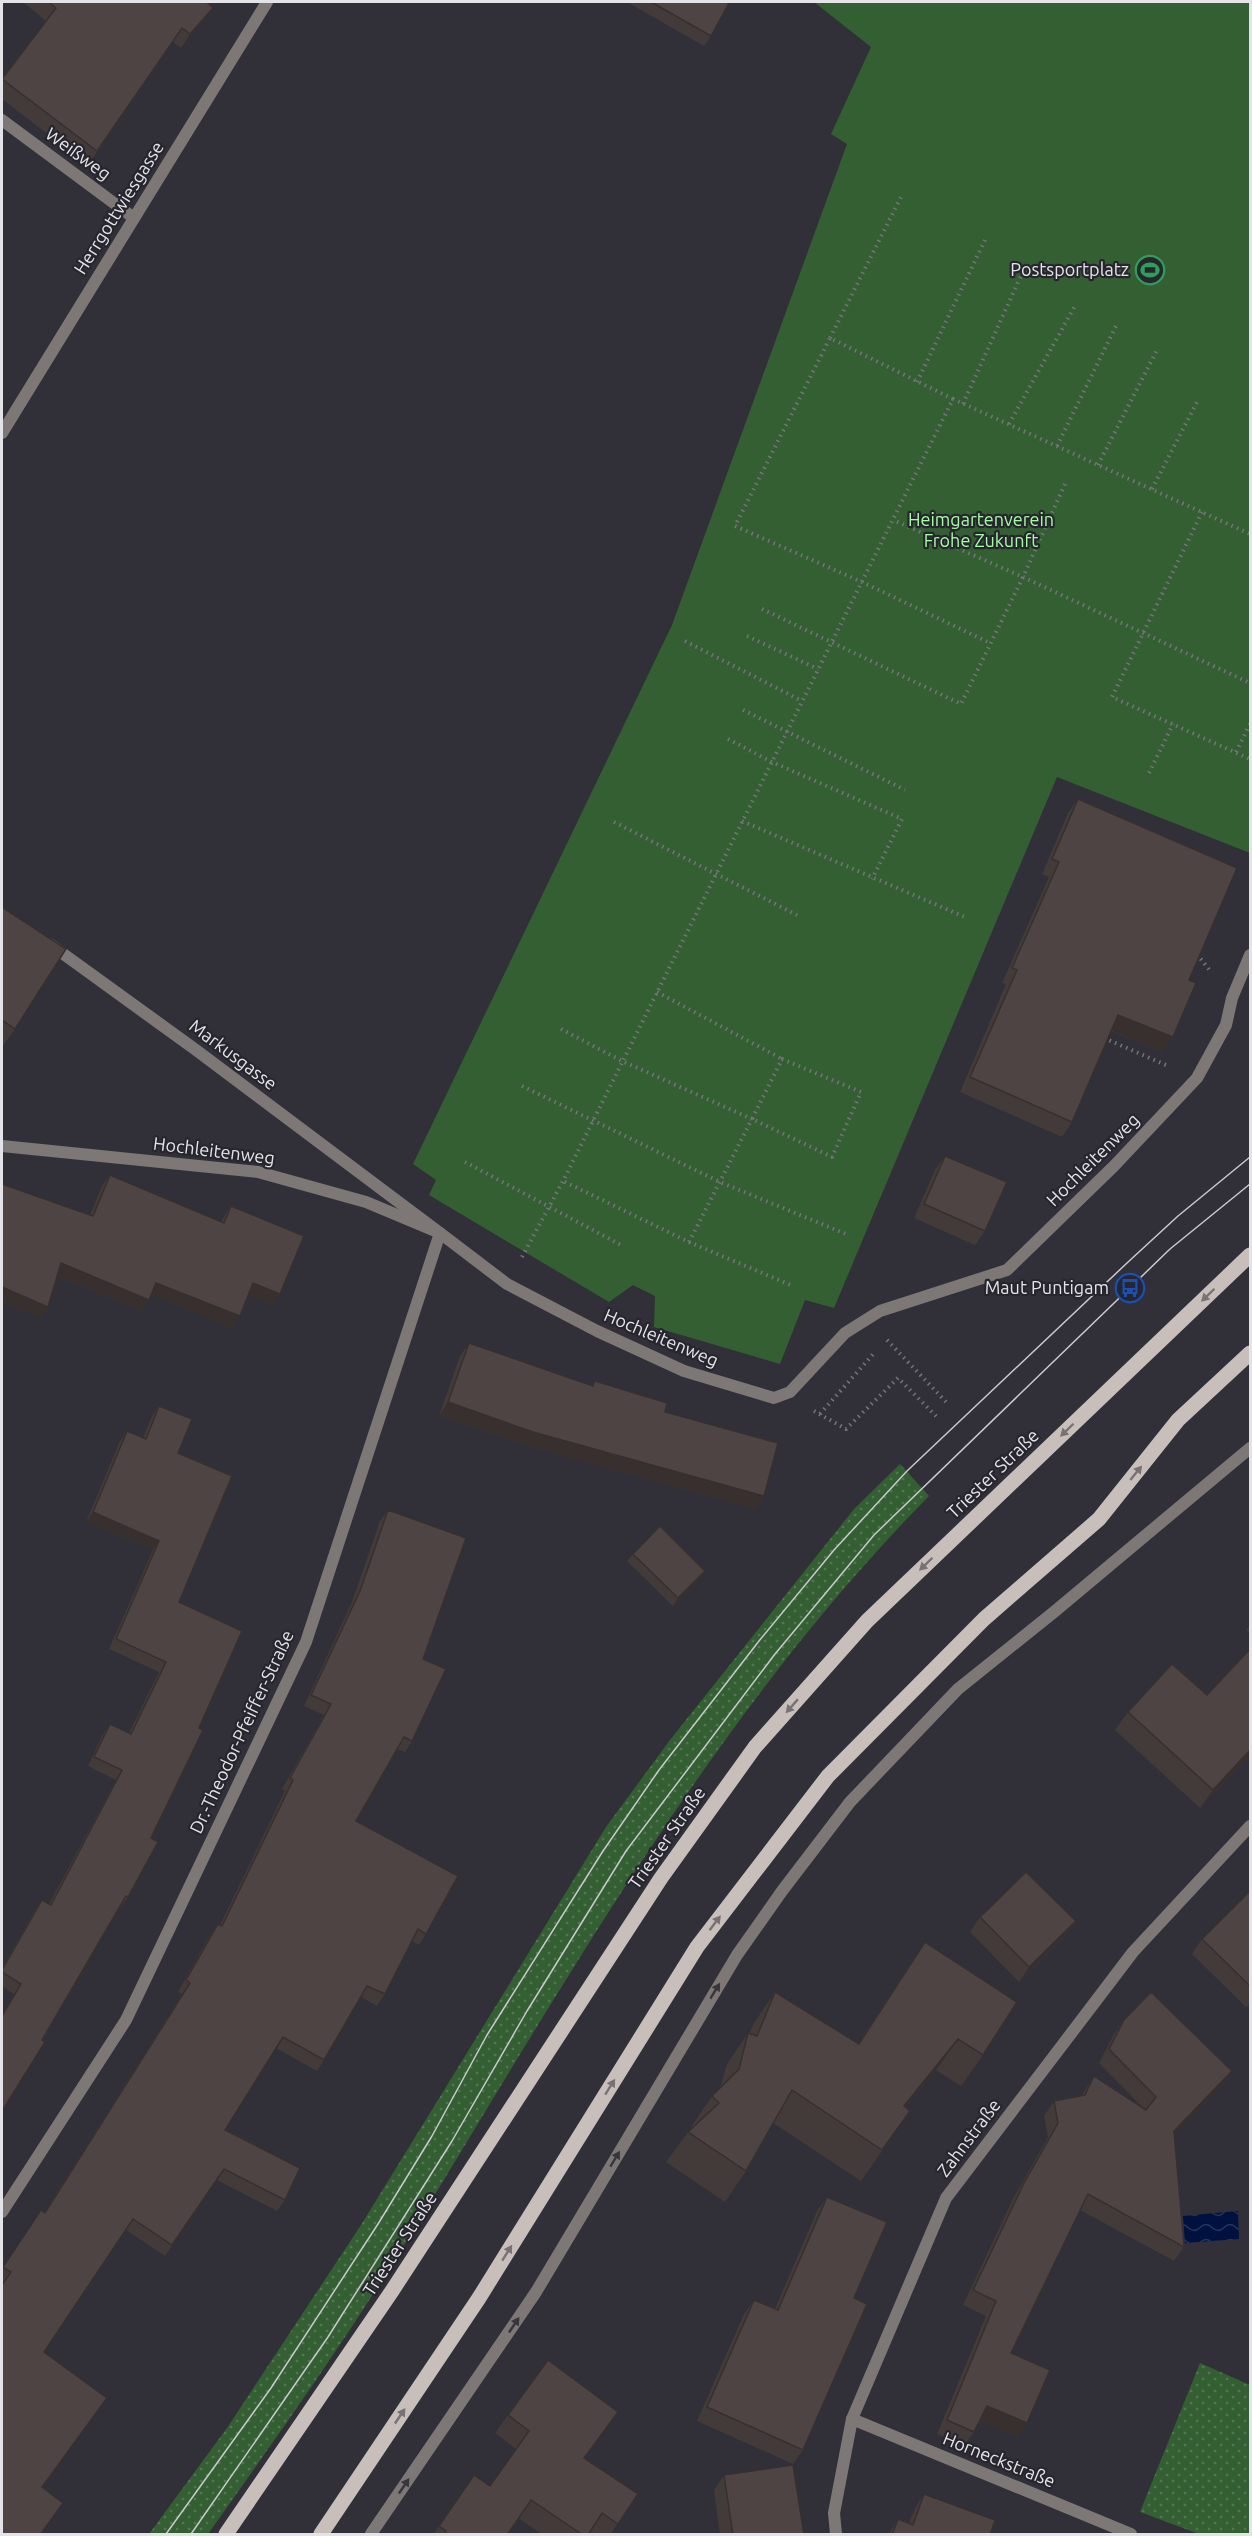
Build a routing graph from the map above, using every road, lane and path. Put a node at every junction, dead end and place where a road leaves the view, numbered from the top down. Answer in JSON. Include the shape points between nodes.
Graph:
{"nodes":[{"id":1,"x":267,"y":2,"type":"edge"},
{"id":2,"x":2,"y":120,"type":"edge"},
{"id":3,"x":902,"y":195,"type":"dead end"},
{"id":4,"x":134,"y":218,"type":"junction"},
{"id":5,"x":985,"y":240,"type":"dead end"},
{"id":6,"x":1024,"y":269,"type":"dead end"},
{"id":7,"x":1076,"y":304,"type":"dead end"},
{"id":8,"x":1116,"y":326,"type":"dead end"},
{"id":9,"x":830,"y":338,"type":"junction"},
{"id":10,"x":1157,"y":350,"type":"dead end"},
{"id":11,"x":918,"y":382,"type":"junction"},
{"id":12,"x":953,"y":399,"type":"junction"},
{"id":13,"x":1198,"y":400,"type":"dead end"},
{"id":14,"x":963,"y":404,"type":"junction"},
{"id":15,"x":1010,"y":424,"type":"junction"},
{"id":16,"x":2,"y":433,"type":"edge"},
{"id":17,"x":1057,"y":446,"type":"junction"},
{"id":18,"x":1098,"y":465,"type":"junction"},
{"id":19,"x":1065,"y":484,"type":"dead end"},
{"id":20,"x":1152,"y":489,"type":"junction"},
{"id":21,"x":1202,"y":512,"type":"junction"},
{"id":22,"x":892,"y":520,"type":"junction"},
{"id":23,"x":1251,"y":534,"type":"edge"},
{"id":24,"x":1023,"y":577,"type":"junction"},
{"id":25,"x":862,"y":582,"type":"junction"},
{"id":26,"x":762,"y":609,"type":"dead end"},
{"id":27,"x":1144,"y":632,"type":"junction"},
{"id":28,"x":747,"y":636,"type":"dead end"},
{"id":29,"x":685,"y":641,"type":"dead end"},
{"id":30,"x":832,"y":642,"type":"junction"},
{"id":31,"x":990,"y":643,"type":"junction"},
{"id":32,"x":818,"y":669,"type":"junction"},
{"id":33,"x":1251,"y":682,"type":"edge"},
{"id":34,"x":802,"y":701,"type":"junction"},
{"id":35,"x":743,"y":710,"type":"dead end"},
{"id":36,"x":1173,"y":724,"type":"junction"},
{"id":37,"x":1251,"y":724,"type":"edge"},
{"id":38,"x":786,"y":733,"type":"junction"},
{"id":39,"x":728,"y":740,"type":"dead end"},
{"id":40,"x":1236,"y":752,"type":"junction"},
{"id":41,"x":1251,"y":759,"type":"edge"},
{"id":42,"x":772,"y":762,"type":"junction"},
{"id":43,"x":1149,"y":773,"type":"dead end"},
{"id":44,"x":905,"y":790,"type":"dead end"},
{"id":45,"x":742,"y":821,"type":"junction"},
{"id":46,"x":614,"y":822,"type":"dead end"},
{"id":47,"x":715,"y":875,"type":"junction"},
{"id":48,"x":872,"y":879,"type":"junction"},
{"id":49,"x":797,"y":915,"type":"dead end"},
{"id":50,"x":967,"y":918,"type":"dead end"},
{"id":51,"x":40,"y":938,"type":"edge"},
{"id":52,"x":1196,"y":953,"type":"edge"},
{"id":53,"x":1251,"y":954,"type":"edge"},
{"id":54,"x":657,"y":992,"type":"junction"},
{"id":55,"x":1232,"y":998,"type":"junction"},
{"id":56,"x":561,"y":1029,"type":"dead end"},
{"id":57,"x":1099,"y":1036,"type":"edge"},
{"id":58,"x":782,"y":1059,"type":"junction"},
{"id":59,"x":622,"y":1061,"type":"junction"},
{"id":60,"x":1197,"y":1078,"type":"junction"},
{"id":61,"x":522,"y":1086,"type":"dead end"},
{"id":62,"x":752,"y":1119,"type":"junction"},
{"id":63,"x":593,"y":1120,"type":"junction"},
{"id":64,"x":2,"y":1146,"type":"edge"},
{"id":65,"x":465,"y":1162,"type":"dead end"},
{"id":66,"x":563,"y":1181,"type":"junction"},
{"id":67,"x":720,"y":1182,"type":"junction"},
{"id":68,"x":549,"y":1207,"type":"junction"},
{"id":69,"x":440,"y":1233,"type":"junction"},
{"id":70,"x":846,"y":1234,"type":"dead end"},
{"id":71,"x":689,"y":1242,"type":"junction"},
{"id":72,"x":621,"y":1245,"type":"dead end"},
{"id":73,"x":1251,"y":1255,"type":"edge"},
{"id":74,"x":507,"y":1284,"type":"junction"},
{"id":75,"x":793,"y":1286,"type":"dead end"},
{"id":76,"x":1251,"y":1353,"type":"edge"},
{"id":77,"x":950,"y":1405,"type":"dead end"},
{"id":78,"x":937,"y":1417,"type":"dead end"},
{"id":79,"x":1251,"y":1448,"type":"edge"},
{"id":80,"x":1251,"y":1826,"type":"edge"},
{"id":81,"x":2,"y":2212,"type":"edge"},
{"id":82,"x":852,"y":2419,"type":"junction"},
{"id":83,"x":226,"y":2535,"type":"edge"},
{"id":84,"x":321,"y":2535,"type":"edge"},
{"id":85,"x":371,"y":2535,"type":"edge"},
{"id":86,"x":836,"y":2535,"type":"edge"},
{"id":87,"x":1131,"y":2535,"type":"edge"}],
"edges":[{"from":1,"to":4,"type":"street","name":"Herrgottwiesgasse"},
{"from":2,"to":4,"type":"street","name":"Weißweg"},
{"from":3,"to":9,"type":"path"},
{"from":4,"to":16,"type":"street","name":"Herrgottwiesgasse"},
{"from":5,"to":11,"type":"path"},
{"from":6,"to":14,"type":"path"},
{"from":7,"to":15,"type":"path"},
{"from":8,"to":17,"type":"path"},
{"from":9,"to":11,"type":"path"},
{"from":9,"to":25,"type":"path","via":[[735,526]]},
{"from":10,"to":18,"type":"path"},
{"from":11,"to":12,"type":"path"},
{"from":12,"to":14,"type":"path"},
{"from":12,"to":22,"type":"path"},
{"from":13,"to":20,"type":"path"},
{"from":14,"to":15,"type":"path"},
{"from":15,"to":17,"type":"path"},
{"from":17,"to":18,"type":"path"},
{"from":18,"to":20,"type":"path"},
{"from":19,"to":24,"type":"path"},
{"from":20,"to":21,"type":"path"},
{"from":21,"to":23,"type":"path"},
{"from":21,"to":27,"type":"path"},
{"from":22,"to":24,"type":"path"},
{"from":22,"to":25,"type":"path"},
{"from":24,"to":27,"type":"path"},
{"from":24,"to":31,"type":"path"},
{"from":25,"to":30,"type":"path"},
{"from":25,"to":31,"type":"path"},
{"from":26,"to":30,"type":"path"},
{"from":27,"to":33,"type":"path"},
{"from":27,"to":36,"type":"path","via":[[1112,697]]},
{"from":28,"to":32,"type":"path"},
{"from":29,"to":34,"type":"path"},
{"from":30,"to":31,"type":"path","via":[[961,704]]},
{"from":30,"to":32,"type":"path"},
{"from":32,"to":34,"type":"path"},
{"from":34,"to":38,"type":"path"},
{"from":35,"to":38,"type":"path"},
{"from":36,"to":40,"type":"path"},
{"from":36,"to":43,"type":"path"},
{"from":37,"to":40,"type":"path"},
{"from":38,"to":42,"type":"path"},
{"from":38,"to":44,"type":"path"},
{"from":39,"to":42,"type":"path"},
{"from":40,"to":41,"type":"path"},
{"from":42,"to":45,"type":"path"},
{"from":42,"to":48,"type":"path","via":[[902,819]]},
{"from":45,"to":47,"type":"path"},
{"from":45,"to":48,"type":"path"},
{"from":46,"to":47,"type":"path"},
{"from":47,"to":49,"type":"path"},
{"from":47,"to":54,"type":"path"},
{"from":48,"to":50,"type":"path"},
{"from":51,"to":69,"type":"street","name":"Markusgasse"},
{"from":52,"to":55,"type":"path"},
{"from":53,"to":55,"type":"street","name":"Hochleitenweg"},
{"from":54,"to":58,"type":"path"},
{"from":54,"to":59,"type":"path"},
{"from":55,"to":60,"type":"street","name":"Hochleitenweg","via":[[1226,1025]]},
{"from":56,"to":59,"type":"path"},
{"from":57,"to":60,"type":"path"},
{"from":58,"to":62,"type":"path"},
{"from":58,"to":62,"type":"path","via":[[861,1092],[832,1157]]},
{"from":59,"to":62,"type":"path"},
{"from":59,"to":63,"type":"path"},
{"from":60,"to":74,"type":"street","name":"Hochleitenweg","via":[[1007,1270],[880,1311],[845,1333],[790,1392],[774,1398],[684,1371]]},
{"from":61,"to":63,"type":"path"},
{"from":62,"to":67,"type":"path"},
{"from":63,"to":66,"type":"path"},
{"from":63,"to":67,"type":"path"},
{"from":64,"to":69,"type":"street","name":"Hochleitenweg","via":[[258,1172],[366,1203]]},
{"from":65,"to":68,"type":"path"},
{"from":66,"to":68,"type":"path"},
{"from":66,"to":71,"type":"path"},
{"from":67,"to":70,"type":"path"},
{"from":67,"to":71,"type":"path"},
{"from":68,"to":72,"type":"path"},
{"from":68,"to":74,"type":"path"},
{"from":69,"to":74,"type":"street","name":"Hochleitenweg"},
{"from":69,"to":81,"type":"street","name":"Dr.-Theodor-Pfeiffer-Straße","via":[[306,1642],[126,2020]]},
{"from":71,"to":75,"type":"path"},
{"from":73,"to":83,"type":"main road","name":"Triester Straße","one_way":true,"via":[[867,1621],[755,1747],[661,1878],[392,2291]]},
{"from":84,"to":76,"type":"main road","one_way":true,"via":[[479,2298],[697,1947],[828,1776],[984,1619],[1099,1519],[1178,1420]]},
{"from":77,"to":78,"type":"path","via":[[886,1339],[820,1414],[846,1429],[898,1378]]},
{"from":85,"to":79,"type":"street","one_way":true,"via":[[536,2292],[736,1955],[850,1802],[958,1689]]},
{"from":80,"to":82,"type":"street","name":"Zahnstraße","via":[[1133,1952],[946,2198]]},
{"from":82,"to":86,"type":"street","name":"Zahnstraße","via":[[834,2512]]},
{"from":82,"to":87,"type":"street","name":"Horneckstraße"}]}
